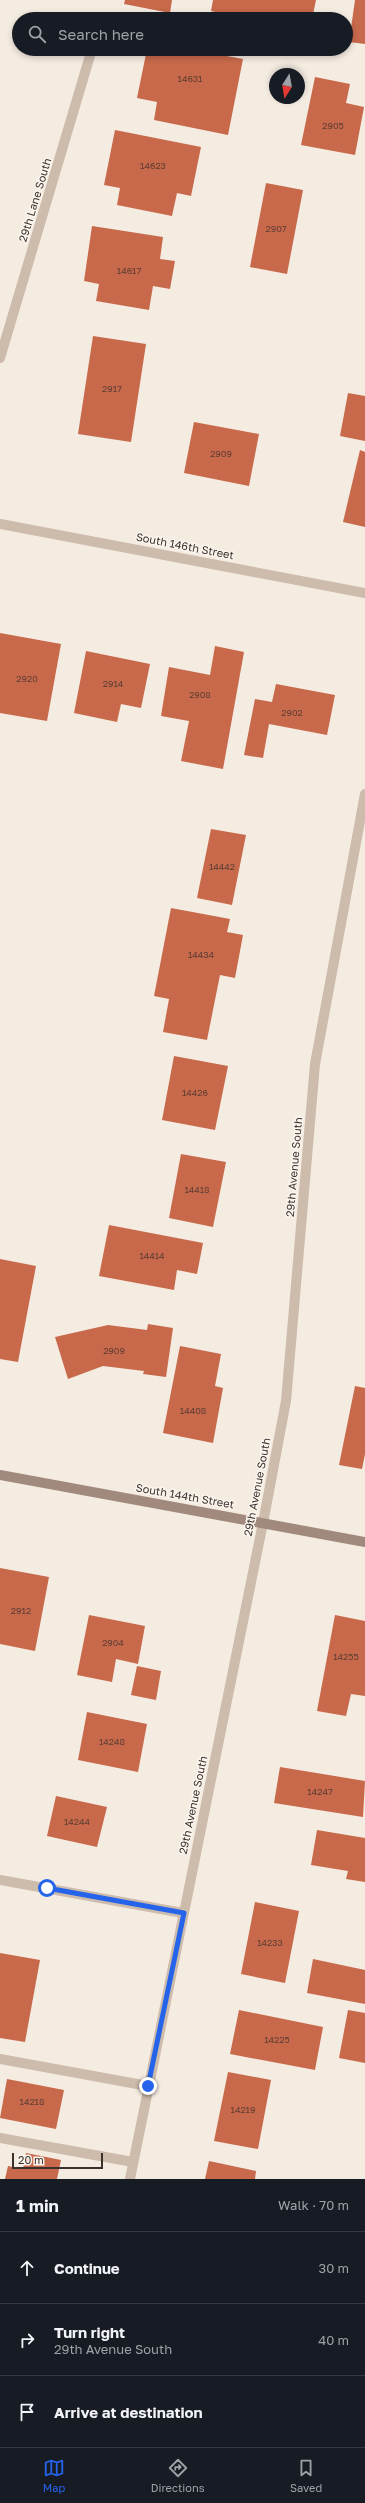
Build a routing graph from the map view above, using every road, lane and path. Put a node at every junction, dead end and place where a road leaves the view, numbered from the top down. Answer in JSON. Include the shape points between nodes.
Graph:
{"nodes":[{"id":1,"x":90,"y":56,"type":"edge"},
{"id":2,"x":0,"y":358,"type":"edge"},
{"id":3,"x":0,"y":524,"type":"edge"},
{"id":4,"x":365,"y":593,"type":"edge"},
{"id":5,"x":365,"y":794,"type":"edge"},
{"id":6,"x":0,"y":1475,"type":"edge"},
{"id":7,"x":263,"y":1523,"type":"junction"},
{"id":8,"x":365,"y":1542,"type":"edge"},
{"id":9,"x":0,"y":1880,"type":"edge"},
{"id":10,"x":184,"y":1913,"type":"junction"},
{"id":11,"x":0,"y":2059,"type":"edge"},
{"id":12,"x":148,"y":2086,"type":"junction"},
{"id":13,"x":0,"y":2138,"type":"edge"},
{"id":14,"x":133,"y":2162,"type":"junction"},
{"id":15,"x":130,"y":2179,"type":"edge"}],
"edges":[{"from":1,"to":2,"type":"street","name":"29th Lane South"},
{"from":3,"to":4,"type":"street","name":"South 146th Street"},
{"from":5,"to":7,"type":"street","name":"29th Avenue South","via":[[315,1064],[286,1401]]},
{"from":6,"to":7,"type":"street","name":"South 144th Street"},
{"from":7,"to":8,"type":"street","name":"South 144th Street"},
{"from":7,"to":10,"type":"street","name":"29th Avenue South"},
{"from":9,"to":10,"type":"street"},
{"from":10,"to":12,"type":"street","name":"29th Avenue South"},
{"from":11,"to":12,"type":"street"},
{"from":12,"to":14,"type":"street","name":"29th Avenue South"},
{"from":13,"to":14,"type":"street"},
{"from":14,"to":15,"type":"street","name":"29th Avenue South"}]}
